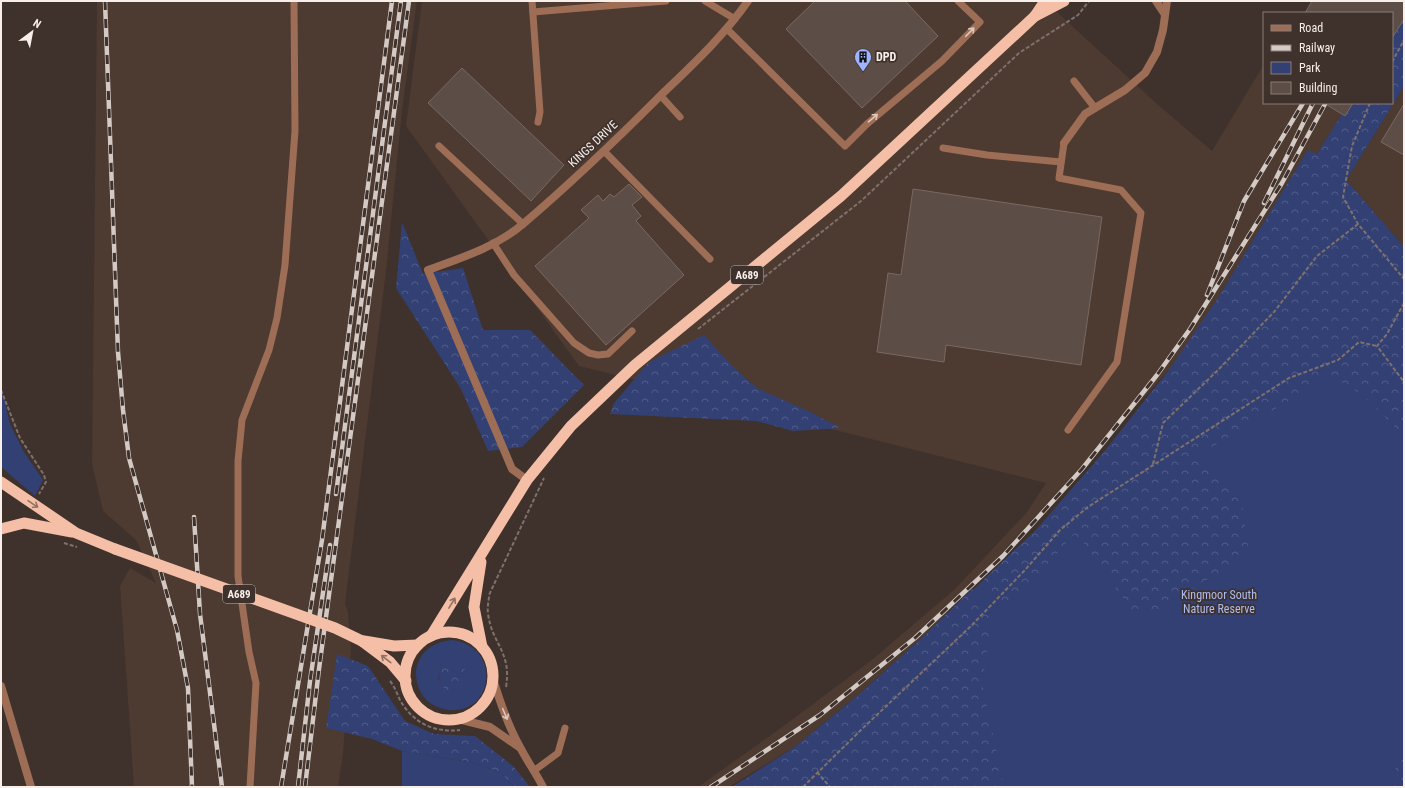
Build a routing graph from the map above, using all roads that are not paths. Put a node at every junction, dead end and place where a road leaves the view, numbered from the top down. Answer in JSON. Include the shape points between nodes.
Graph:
{"nodes":[{"id":1,"x":294,"y":1,"type":"edge"},
{"id":2,"x":532,"y":1,"type":"edge"},
{"id":3,"x":666,"y":1,"type":"edge"},
{"id":4,"x":705,"y":1,"type":"edge"},
{"id":5,"x":748,"y":1,"type":"edge"},
{"id":6,"x":958,"y":1,"type":"edge"},
{"id":7,"x":1045,"y":1,"type":"edge"},
{"id":8,"x":1064,"y":1,"type":"edge"},
{"id":9,"x":1156,"y":1,"type":"edge"},
{"id":10,"x":1167,"y":1,"type":"edge"},
{"id":11,"x":533,"y":12,"type":"junction"},
{"id":12,"x":1164,"y":13,"type":"junction"},
{"id":13,"x":1035,"y":16,"type":"junction"},
{"id":14,"x":735,"y":19,"type":"junction"},
{"id":15,"x":727,"y":29,"type":"junction"},
{"id":16,"x":1074,"y":81,"type":"dead end"},
{"id":17,"x":661,"y":96,"type":"junction"},
{"id":18,"x":1095,"y":108,"type":"junction"},
{"id":19,"x":680,"y":117,"type":"dead end"},
{"id":20,"x":538,"y":122,"type":"dead end"},
{"id":21,"x":1064,"y":143,"type":"joint"},
{"id":22,"x":439,"y":146,"type":"dead end"},
{"id":23,"x":943,"y":148,"type":"dead end"},
{"id":24,"x":604,"y":151,"type":"junction"},
{"id":25,"x":1061,"y":162,"type":"junction"},
{"id":26,"x":523,"y":224,"type":"junction"},
{"id":27,"x":493,"y":243,"type":"junction"},
{"id":28,"x":710,"y":259,"type":"dead end"},
{"id":29,"x":632,"y":331,"type":"dead end"},
{"id":30,"x":1068,"y":430,"type":"dead end"},
{"id":31,"x":527,"y":480,"type":"junction"},
{"id":32,"x":1,"y":482,"type":"edge"},
{"id":33,"x":1,"y":529,"type":"edge"},
{"id":34,"x":76,"y":533,"type":"junction"},
{"id":35,"x":483,"y":554,"type":"junction"},
{"id":36,"x":431,"y":636,"type":"junction"},
{"id":37,"x":362,"y":641,"type":"junction"},
{"id":38,"x":418,"y":645,"type":"junction"},
{"id":39,"x":482,"y":646,"type":"junction"},
{"id":40,"x":493,"y":678,"type":"junction"},
{"id":41,"x":406,"y":681,"type":"junction"},
{"id":42,"x":1,"y":686,"type":"edge"},
{"id":43,"x":458,"y":719,"type":"junction"},
{"id":44,"x":565,"y":728,"type":"dead end"},
{"id":45,"x":520,"y":747,"type":"junction"},
{"id":46,"x":535,"y":770,"type":"junction"},
{"id":47,"x":31,"y":787,"type":"edge"},
{"id":48,"x":250,"y":787,"type":"edge"},
{"id":49,"x":543,"y":787,"type":"edge"}],
"edges":[{"from":1,"to":48,"type":"lane","via":[[296,131],[285,265],[269,350],[242,420],[238,461],[238,576],[256,683]]},
{"from":2,"to":11,"type":"lane"},
{"from":3,"to":11,"type":"lane"},
{"from":4,"to":14,"type":"lane"},
{"from":5,"to":14,"type":"street","name":"KINGS DRIVE"},
{"from":15,"to":6,"type":"lane","one_way":true,"via":[[845,146],[867,124],[942,61],[980,22]]},
{"from":7,"to":13,"type":"highway","number":"A689"},
{"from":8,"to":13,"type":"highway","number":"A689"},
{"from":9,"to":12,"type":"street"},
{"from":10,"to":12,"type":"street"},
{"from":11,"to":20,"type":"lane","via":[[540,112]]},
{"from":12,"to":18,"type":"street","via":[[1163,30],[1157,52],[1145,73],[1125,90]]},
{"from":13,"to":31,"type":"highway","number":"A689","via":[[841,196],[597,400],[571,426]]},
{"from":14,"to":15,"type":"street","name":"KINGS DRIVE"},
{"from":15,"to":17,"type":"street","name":"KINGS DRIVE"},
{"from":16,"to":18,"type":"lane"},
{"from":17,"to":19,"type":"lane"},
{"from":17,"to":24,"type":"street","name":"KINGS DRIVE"},
{"from":18,"to":21,"type":"street","via":[[1085,114]]},
{"from":21,"to":25,"type":"lane"},
{"from":22,"to":26,"type":"lane"},
{"from":23,"to":25,"type":"lane"},
{"from":24,"to":26,"type":"street","name":"KINGS DRIVE"},
{"from":24,"to":28,"type":"lane"},
{"from":25,"to":30,"type":"lane","via":[[1059,178],[1121,190],[1141,214],[1117,362]]},
{"from":26,"to":27,"type":"street","name":"KINGS DRIVE"},
{"from":27,"to":29,"type":"lane","via":[[514,275],[574,343],[589,353],[608,354]]},
{"from":27,"to":31,"type":"street","name":"KINGS DRIVE","via":[[428,270],[512,469]]},
{"from":31,"to":35,"type":"highway","number":"A689"},
{"from":32,"to":34,"type":"highway","number":"A689","one_way":true},
{"from":33,"to":34,"type":"highway","number":"A689","via":[[24,523]]},
{"from":34,"to":37,"type":"highway","number":"A689","bridge":true,"via":[[335,628]]},
{"from":36,"to":35,"type":"highway","number":"A689","one_way":true},
{"from":35,"to":39,"type":"highway","number":"A689","via":[[474,607]]},
{"from":36,"to":38,"type":"highway","number":"A689"},
{"from":36,"to":39,"type":"highway","number":"A689","via":[[454,632],[469,637]]},
{"from":37,"to":38,"type":"highway","number":"A689","via":[[394,646]]},
{"from":41,"to":37,"type":"highway","number":"A689","one_way":true,"via":[[390,662]]},
{"from":38,"to":41,"type":"highway","number":"A689","via":[[408,662]]},
{"from":39,"to":40,"type":"highway","number":"A689","via":[[492,665]]},
{"from":40,"to":43,"type":"highway","number":"A689","via":[[492,688],[482,705]]},
{"from":40,"to":45,"type":"street","one_way":true,"via":[[501,704]]},
{"from":41,"to":43,"type":"highway","number":"A689","via":[[415,703],[427,714],[442,719]]},
{"from":42,"to":47,"type":"street"},
{"from":43,"to":45,"type":"street","via":[[490,727]]},
{"from":44,"to":46,"type":"lane","via":[[558,753]]},
{"from":45,"to":46,"type":"street"},
{"from":46,"to":49,"type":"street"}]}
